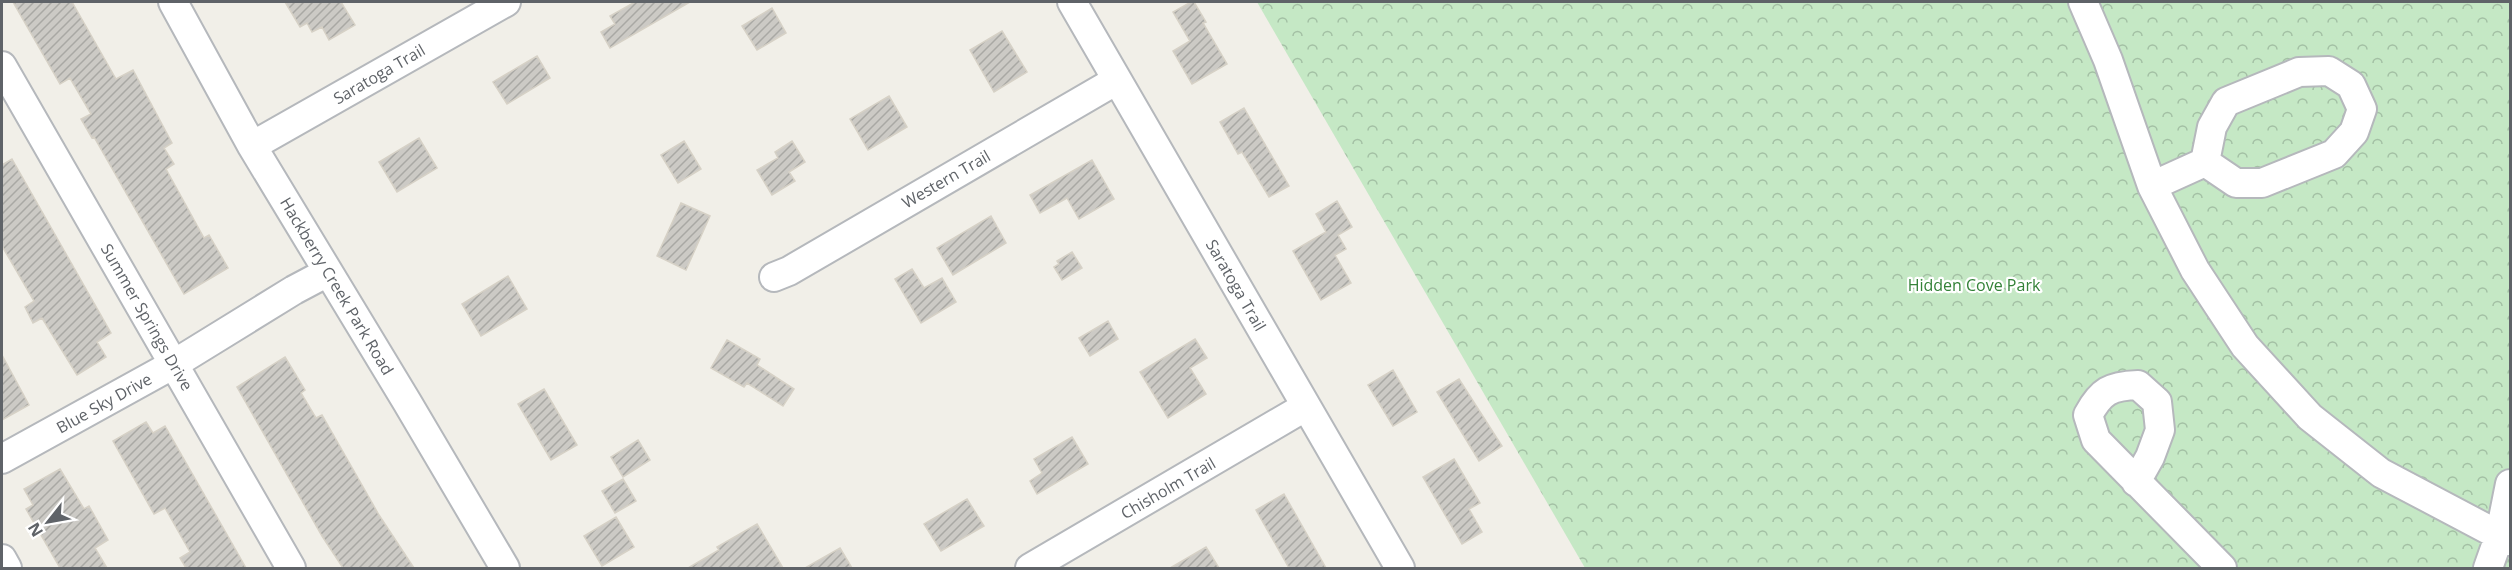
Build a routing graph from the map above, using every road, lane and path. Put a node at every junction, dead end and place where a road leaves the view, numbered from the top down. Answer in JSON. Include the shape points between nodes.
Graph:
{"nodes":[{"id":1,"x":173,"y":2,"type":"edge"},
{"id":2,"x":506,"y":2,"type":"edge"},
{"id":3,"x":1072,"y":2,"type":"edge"},
{"id":4,"x":2083,"y":2,"type":"edge"},
{"id":5,"x":2,"y":66,"type":"edge"},
{"id":6,"x":1117,"y":80,"type":"junction"},
{"id":7,"x":252,"y":146,"type":"junction"},
{"id":8,"x":2205,"y":162,"type":"junction"},
{"id":9,"x":2152,"y":186,"type":"junction"},
{"id":10,"x":328,"y":272,"type":"junction"},
{"id":11,"x":774,"y":277,"type":"dead end"},
{"id":12,"x":174,"y":364,"type":"junction"},
{"id":13,"x":1305,"y":407,"type":"junction"},
{"id":14,"x":2,"y":459,"type":"edge"},
{"id":15,"x":2136,"y":482,"type":"dead end"},
{"id":16,"x":2511,"y":484,"type":"edge"},
{"id":17,"x":2505,"y":537,"type":"edge"},
{"id":18,"x":2,"y":559,"type":"edge"},
{"id":19,"x":7,"y":568,"type":"edge"},
{"id":20,"x":291,"y":568,"type":"edge"},
{"id":21,"x":505,"y":568,"type":"edge"},
{"id":22,"x":1029,"y":568,"type":"edge"},
{"id":23,"x":1400,"y":568,"type":"edge"},
{"id":24,"x":2222,"y":568,"type":"edge"},
{"id":25,"x":2488,"y":568,"type":"edge"}],
"edges":[{"from":1,"to":7,"type":"street","name":"Hackberry Creek Park Road"},
{"from":2,"to":7,"type":"street","name":"Saratoga Trail"},
{"from":3,"to":6,"type":"street","name":"Saratoga Trail"},
{"from":4,"to":9,"type":"street","via":[[2108,60]]},
{"from":5,"to":12,"type":"street","name":"Summer Springs Drive"},
{"from":6,"to":11,"type":"street","name":"Western Trail"},
{"from":6,"to":13,"type":"street","name":"Saratoga Trail"},
{"from":7,"to":10,"type":"street","name":"Hackberry Creek Park Road"},
{"from":8,"to":8,"type":"street","via":[[2236,183],[2262,183],[2334,154],[2354,132],[2362,109],[2351,85],[2329,71],[2299,72],[2226,102],[2212,127]]},
{"from":8,"to":9,"type":"street"},
{"from":9,"to":17,"type":"street","via":[[2194,270],[2245,346],[2310,417],[2381,472]]},
{"from":10,"to":12,"type":"street","name":"Blue Sky Drive"},
{"from":10,"to":21,"type":"street","name":"Hackberry Creek Park Road"},
{"from":12,"to":14,"type":"street","name":"Blue Sky Drive"},
{"from":12,"to":20,"type":"street","name":"Summer Springs Drive"},
{"from":13,"to":22,"type":"street","name":"Chisholm Trail"},
{"from":13,"to":23,"type":"street","name":"Saratoga Trail"},
{"from":15,"to":24,"type":"street"},
{"from":16,"to":17,"type":"street"},
{"from":17,"to":25,"type":"street"},
{"from":18,"to":19,"type":"street"}]}
